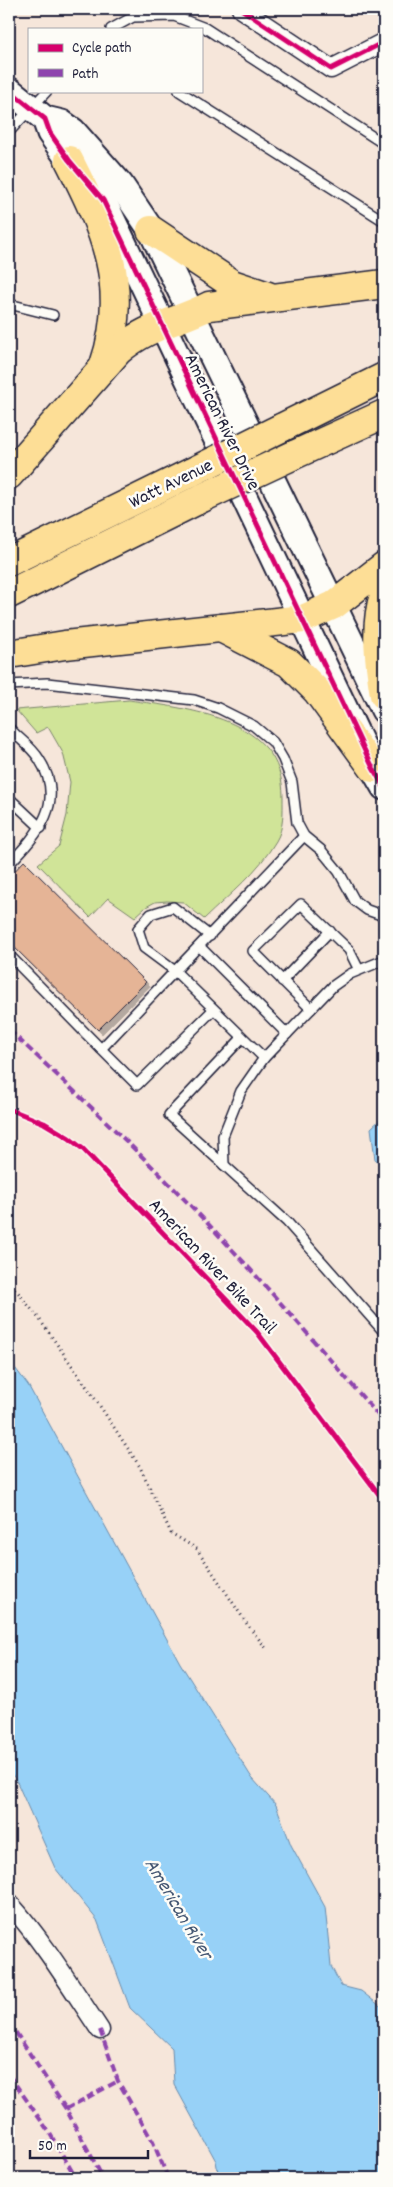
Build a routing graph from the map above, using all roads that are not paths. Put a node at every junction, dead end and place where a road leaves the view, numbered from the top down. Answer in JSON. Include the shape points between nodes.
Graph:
{"nodes":[{"id":1,"x":241,"y":9,"type":"edge"},
{"id":2,"x":113,"y":28,"type":"edge"},
{"id":3,"x":384,"y":42,"type":"edge"},
{"id":4,"x":9,"y":90,"type":"edge"},
{"id":5,"x":181,"y":92,"type":"edge"},
{"id":6,"x":42,"y":106,"type":"edge"},
{"id":7,"x":9,"y":132,"type":"edge"},
{"id":8,"x":384,"y":144,"type":"edge"},
{"id":9,"x":69,"y":160,"type":"junction"},
{"id":10,"x":384,"y":221,"type":"edge"},
{"id":11,"x":151,"y":230,"type":"junction"},
{"id":12,"x":384,"y":284,"type":"edge"},
{"id":13,"x":274,"y":298,"type":"junction"},
{"id":14,"x":9,"y":304,"type":"edge"},
{"id":15,"x":192,"y":314,"type":"junction"},
{"id":16,"x":54,"y":316,"type":"dead end"},
{"id":17,"x":161,"y":324,"type":"junction"},
{"id":18,"x":102,"y":368,"type":"junction"},
{"id":19,"x":384,"y":377,"type":"edge"},
{"id":20,"x":384,"y":414,"type":"edge"},
{"id":21,"x":9,"y":475,"type":"edge"},
{"id":22,"x":9,"y":562,"type":"edge"},
{"id":23,"x":384,"y":566,"type":"edge"},
{"id":24,"x":9,"y":594,"type":"edge"},
{"id":25,"x":384,"y":595,"type":"edge"},
{"id":26,"x":334,"y":605,"type":"junction"},
{"id":27,"x":303,"y":619,"type":"junction"},
{"id":28,"x":221,"y":628,"type":"junction"},
{"id":29,"x":9,"y":654,"type":"edge"},
{"id":30,"x":9,"y":685,"type":"edge"},
{"id":31,"x":384,"y":695,"type":"edge"},
{"id":32,"x":384,"y":710,"type":"edge"},
{"id":33,"x":9,"y":728,"type":"edge"},
{"id":34,"x":379,"y":778,"type":"edge"},
{"id":35,"x":9,"y":798,"type":"edge"},
{"id":36,"x":40,"y":828,"type":"junction"},
{"id":37,"x":304,"y":836,"type":"junction"},
{"id":38,"x":9,"y":864,"type":"edge"},
{"id":39,"x":384,"y":916,"type":"edge"},
{"id":40,"x":330,"y":931,"type":"junction"},
{"id":41,"x":210,"y":936,"type":"junction"},
{"id":42,"x":200,"y":947,"type":"junction"},
{"id":43,"x":9,"y":955,"type":"edge"},
{"id":44,"x":384,"y":960,"type":"edge"},
{"id":45,"x":359,"y":970,"type":"junction"},
{"id":46,"x":175,"y":971,"type":"junction"},
{"id":47,"x":282,"y":981,"type":"junction"},
{"id":48,"x":311,"y":1009,"type":"junction"},
{"id":49,"x":213,"y":1010,"type":"junction"},
{"id":50,"x":287,"y":1034,"type":"junction"},
{"id":51,"x":242,"y":1038,"type":"junction"},
{"id":52,"x":101,"y":1049,"type":"junction"},
{"id":53,"x":264,"y":1058,"type":"junction"},
{"id":54,"x":224,"y":1165,"type":"junction"},
{"id":55,"x":384,"y":1332,"type":"edge"},
{"id":56,"x":9,"y":1903,"type":"edge"},
{"id":57,"x":100,"y":2030,"type":"dead end"}],
"edges":[{"from":1,"to":3,"type":"street","via":[[332,69]]},
{"from":2,"to":8,"type":"lane","via":[[133,17],[174,16],[205,28]]},
{"from":4,"to":6,"type":"street","name":"American River Drive"},
{"from":5,"to":10,"type":"lane"},
{"from":6,"to":7,"type":"lane"},
{"from":6,"to":9,"type":"street","name":"American River Drive","via":[[50,133]]},
{"from":6,"to":11,"type":"street","name":"American River Drive","via":[[84,143],[120,184]]},
{"from":9,"to":17,"type":"street","name":"American River Drive","via":[[103,200]]},
{"from":9,"to":18,"type":"main road","via":[[92,206],[114,275],[116,307],[111,344]]},
{"from":11,"to":13,"type":"main road","via":[[232,284]]},
{"from":11,"to":15,"type":"street","name":"American River Drive"},
{"from":12,"to":13,"type":"main road"},
{"from":13,"to":15,"type":"main road","via":[[209,306]]},
{"from":14,"to":16,"type":"lane"},
{"from":15,"to":17,"type":"main road"},
{"from":15,"to":26,"type":"street","name":"American River Drive"},
{"from":17,"to":18,"type":"main road","via":[[134,337]]},
{"from":17,"to":27,"type":"street","name":"American River Drive"},
{"from":18,"to":21,"type":"main road"},
{"from":19,"to":22,"type":"main road","name":"Watt Avenue","bridge":true},
{"from":20,"to":24,"type":"main road","name":"Watt Avenue","bridge":true,"via":[[204,497]]},
{"from":23,"to":26,"type":"main road"},
{"from":25,"to":31,"type":"main road","via":[[379,665]]},
{"from":26,"to":27,"type":"main road"},
{"from":26,"to":32,"type":"street","name":"American River Drive"},
{"from":27,"to":28,"type":"main road"},
{"from":27,"to":34,"type":"street","name":"American River Drive"},
{"from":28,"to":29,"type":"main road"},
{"from":28,"to":34,"type":"main road","via":[[289,662],[317,691]]},
{"from":30,"to":37,"type":"lane","via":[[47,683],[194,700],[254,726],[273,742],[283,759],[292,782],[297,823]]},
{"from":33,"to":36,"type":"lane","via":[[39,758],[46,774],[49,808]]},
{"from":35,"to":36,"type":"lane"},
{"from":36,"to":38,"type":"lane"},
{"from":37,"to":39,"type":"lane","via":[[339,872],[355,901]]},
{"from":37,"to":41,"type":"lane"},
{"from":40,"to":45,"type":"lane","via":[[349,950]]},
{"from":40,"to":47,"type":"lane"},
{"from":40,"to":47,"type":"lane","via":[[301,904],[253,951]]},
{"from":41,"to":42,"type":"lane"},
{"from":41,"to":46,"type":"lane","via":[[172,907],[151,914],[138,929],[144,948]]},
{"from":42,"to":46,"type":"lane"},
{"from":42,"to":50,"type":"lane"},
{"from":43,"to":52,"type":"lane"},
{"from":44,"to":45,"type":"lane"},
{"from":45,"to":48,"type":"lane","via":[[333,986]]},
{"from":46,"to":49,"type":"lane"},
{"from":46,"to":52,"type":"lane"},
{"from":47,"to":48,"type":"lane"},
{"from":48,"to":50,"type":"lane"},
{"from":49,"to":51,"type":"lane"},
{"from":49,"to":52,"type":"lane","via":[[137,1085]]},
{"from":50,"to":53,"type":"lane"},
{"from":51,"to":53,"type":"lane"},
{"from":51,"to":54,"type":"lane","via":[[169,1115]]},
{"from":53,"to":54,"type":"lane","via":[[242,1091],[224,1136]]},
{"from":54,"to":55,"type":"lane","via":[[287,1222]]},
{"from":56,"to":57,"type":"street","via":[[49,1954]]}]}
